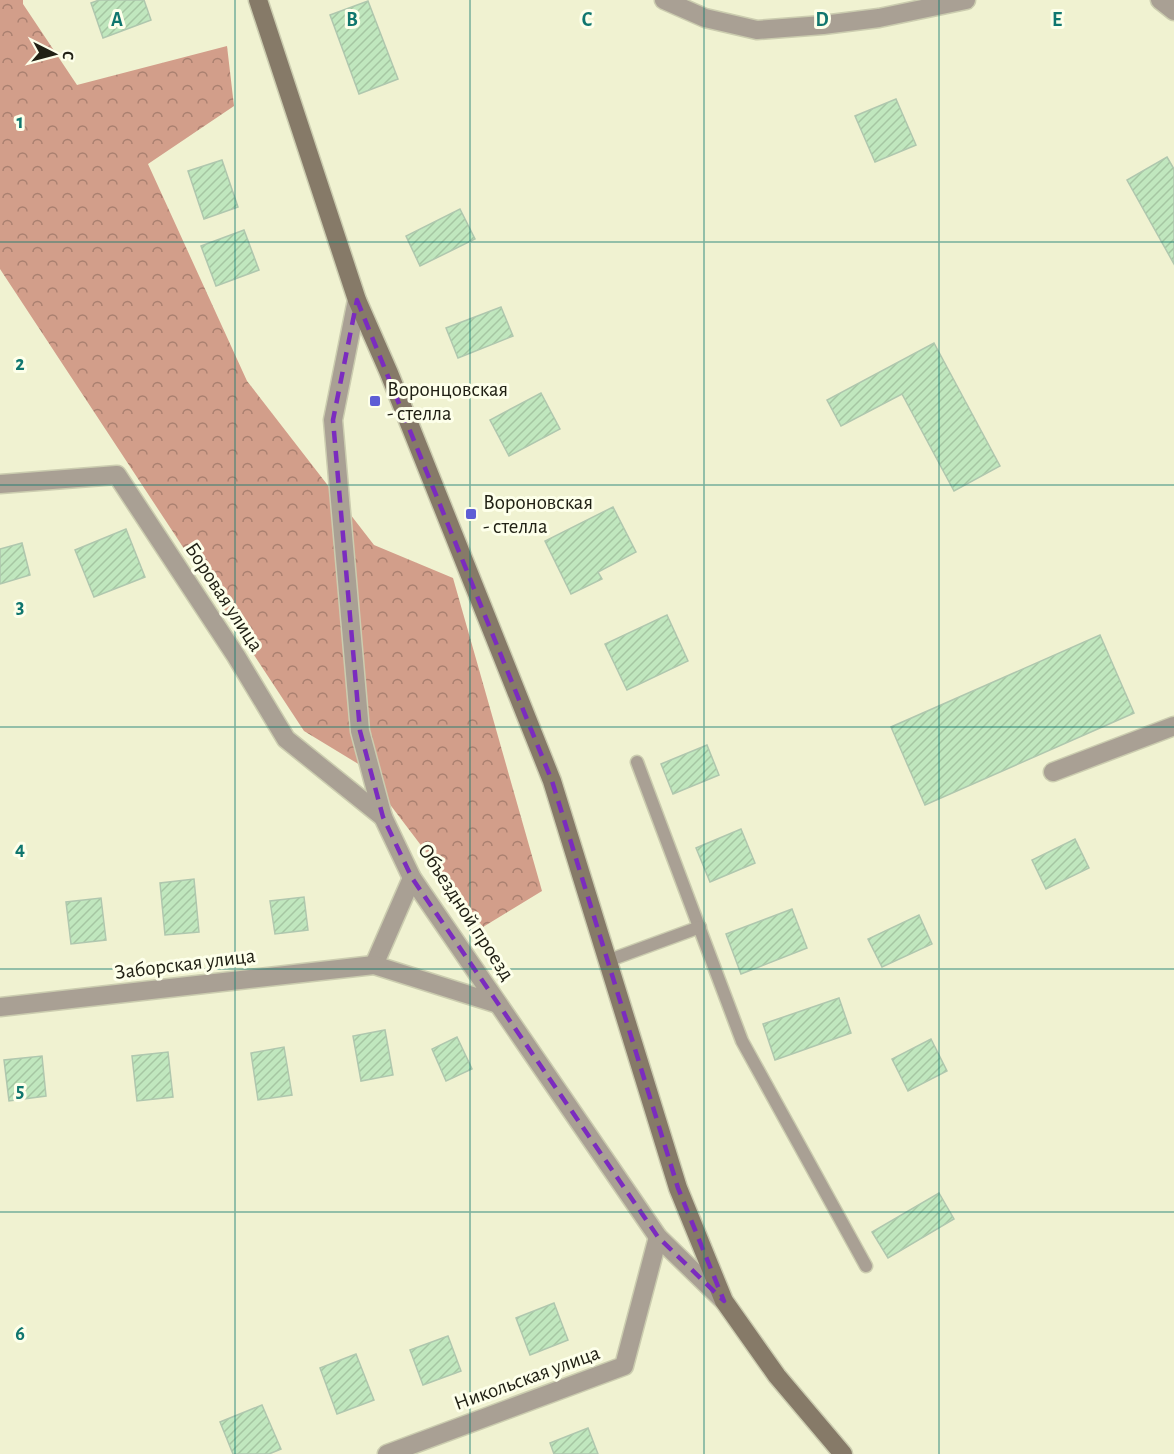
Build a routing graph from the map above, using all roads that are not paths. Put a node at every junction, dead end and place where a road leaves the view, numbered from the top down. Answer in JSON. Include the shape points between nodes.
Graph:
{"nodes":[{"id":1,"x":258,"y":0,"type":"edge"},
{"id":2,"x":664,"y":0,"type":"edge"},
{"id":3,"x":966,"y":0,"type":"edge"},
{"id":4,"x":1160,"y":0,"type":"edge"},
{"id":5,"x":1173,"y":0,"type":"edge"},
{"id":6,"x":1174,"y":9,"type":"edge"},
{"id":7,"x":357,"y":300,"type":"junction"},
{"id":8,"x":0,"y":484,"type":"edge"},
{"id":9,"x":1174,"y":726,"type":"edge"},
{"id":10,"x":638,"y":762,"type":"dead end"},
{"id":11,"x":1053,"y":772,"type":"dead end"},
{"id":12,"x":383,"y":817,"type":"junction"},
{"id":13,"x":412,"y":878,"type":"junction"},
{"id":14,"x":700,"y":927,"type":"junction"},
{"id":15,"x":607,"y":961,"type":"junction"},
{"id":16,"x":374,"y":965,"type":"junction"},
{"id":17,"x":498,"y":1004,"type":"junction"},
{"id":18,"x":0,"y":1007,"type":"edge"},
{"id":19,"x":658,"y":1237,"type":"junction"},
{"id":20,"x":866,"y":1266,"type":"dead end"},
{"id":21,"x":724,"y":1301,"type":"junction"},
{"id":22,"x":387,"y":1454,"type":"edge"},
{"id":23,"x":843,"y":1454,"type":"edge"}],
"edges":[{"from":1,"to":7,"type":"main road"},
{"from":2,"to":3,"type":"street","via":[[705,18],[757,30],[879,18]]},
{"from":4,"to":6,"type":"street"},
{"from":5,"to":6,"type":"street"},
{"from":7,"to":12,"type":"street","name":"Объездной проезд","via":[[333,420],[360,731]]},
{"from":7,"to":15,"type":"main road","via":[[552,781]]},
{"from":8,"to":12,"type":"street","name":"Боровая улица","via":[[117,475],[286,739]]},
{"from":9,"to":11,"type":"street"},
{"from":10,"to":14,"type":"lane"},
{"from":12,"to":13,"type":"street","name":"Объездной проезд"},
{"from":13,"to":16,"type":"street"},
{"from":13,"to":17,"type":"street","name":"Объездной проезд"},
{"from":14,"to":15,"type":"lane"},
{"from":14,"to":20,"type":"lane","via":[[742,1041]]},
{"from":15,"to":21,"type":"main road","via":[[678,1188]]},
{"from":16,"to":17,"type":"street"},
{"from":16,"to":18,"type":"street","name":"Заборская улица"},
{"from":17,"to":19,"type":"street","name":"Объездной проезд"},
{"from":19,"to":21,"type":"street","name":"Объездной проезд"},
{"from":19,"to":22,"type":"street","name":"Никольская улица","via":[[624,1366]]},
{"from":21,"to":23,"type":"main road","via":[[777,1376]]}]}
